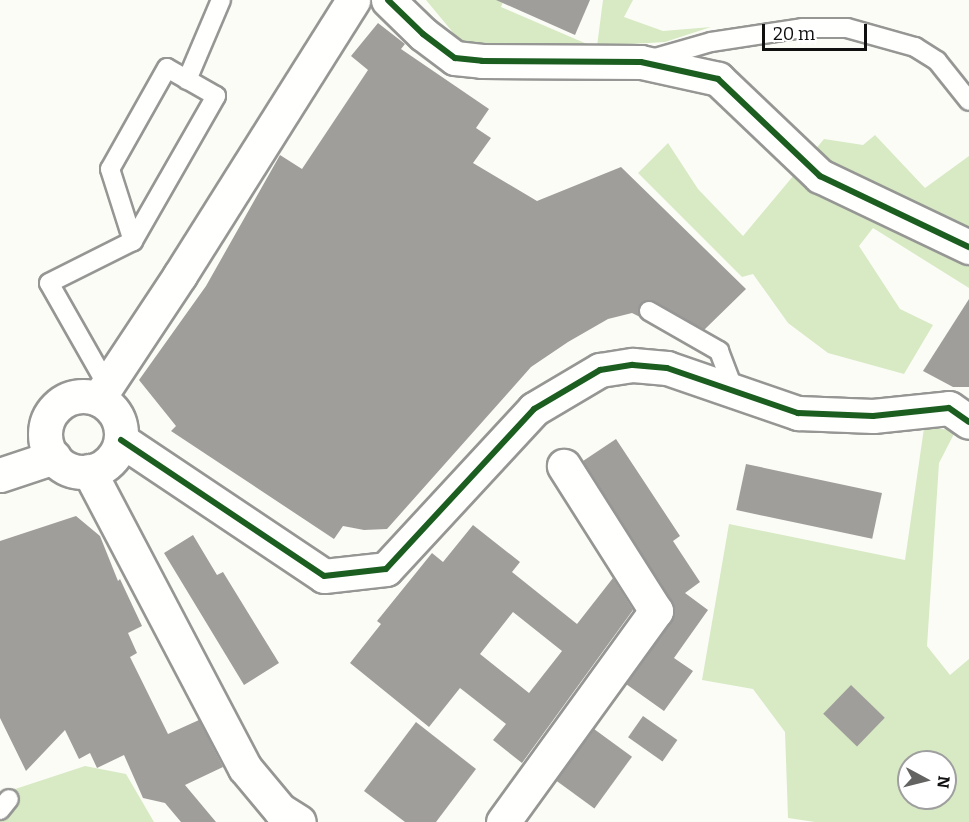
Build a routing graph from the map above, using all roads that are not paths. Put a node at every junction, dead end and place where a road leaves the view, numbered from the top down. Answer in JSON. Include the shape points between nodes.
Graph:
{"nodes":[{"id":1,"x":221,"y":0,"type":"edge"},
{"id":2,"x":353,"y":0,"type":"edge"},
{"id":3,"x":388,"y":0,"type":"edge"},
{"id":4,"x":641,"y":62,"type":"junction"},
{"id":5,"x":187,"y":80,"type":"junction"},
{"id":6,"x":969,"y":101,"type":"edge"},
{"id":7,"x":133,"y":241,"type":"junction"},
{"id":8,"x":969,"y":247,"type":"edge"},
{"id":9,"x":649,"y":311,"type":"dead end"},
{"id":10,"x":102,"y":392,"type":"junction"},
{"id":11,"x":735,"y":393,"type":"junction"},
{"id":12,"x":969,"y":422,"type":"edge"},
{"id":13,"x":121,"y":441,"type":"junction"},
{"id":14,"x":54,"y":457,"type":"junction"},
{"id":15,"x":564,"y":466,"type":"dead end"},
{"id":16,"x":89,"y":471,"type":"junction"},
{"id":17,"x":0,"y":475,"type":"edge"},
{"id":18,"x":299,"y":822,"type":"edge"},
{"id":19,"x":503,"y":822,"type":"edge"}],
"edges":[{"from":1,"to":5,"type":"lane"},
{"from":2,"to":10,"type":"street"},
{"from":3,"to":4,"type":"street","via":[[455,58]]},
{"from":4,"to":6,"type":"lane","via":[[711,42],[802,28],[847,28],[915,47],[937,61]]},
{"from":4,"to":8,"type":"street","via":[[718,79],[820,176]]},
{"from":5,"to":7,"type":"lane","via":[[216,96]]},
{"from":5,"to":7,"type":"lane","via":[[167,68],[110,168]]},
{"from":7,"to":10,"type":"lane","via":[[49,283]]},
{"from":9,"to":11,"type":"lane","via":[[719,351]]},
{"from":10,"to":13,"type":"street","via":[[117,415]]},
{"from":10,"to":14,"type":"street","via":[[66,400],[56,408],[46,432],[47,446]]},
{"from":11,"to":12,"type":"street","via":[[798,413],[873,416],[949,408]]},
{"from":11,"to":13,"type":"street","via":[[667,368],[633,366],[600,370],[534,409],[386,569],[324,576]]},
{"from":13,"to":16,"type":"street","via":[[110,461]]},
{"from":14,"to":16,"type":"street","via":[[69,469]]},
{"from":14,"to":17,"type":"street"},
{"from":15,"to":19,"type":"street","via":[[656,611]]},
{"from":16,"to":18,"type":"street","via":[[245,768],[280,810]]}]}
